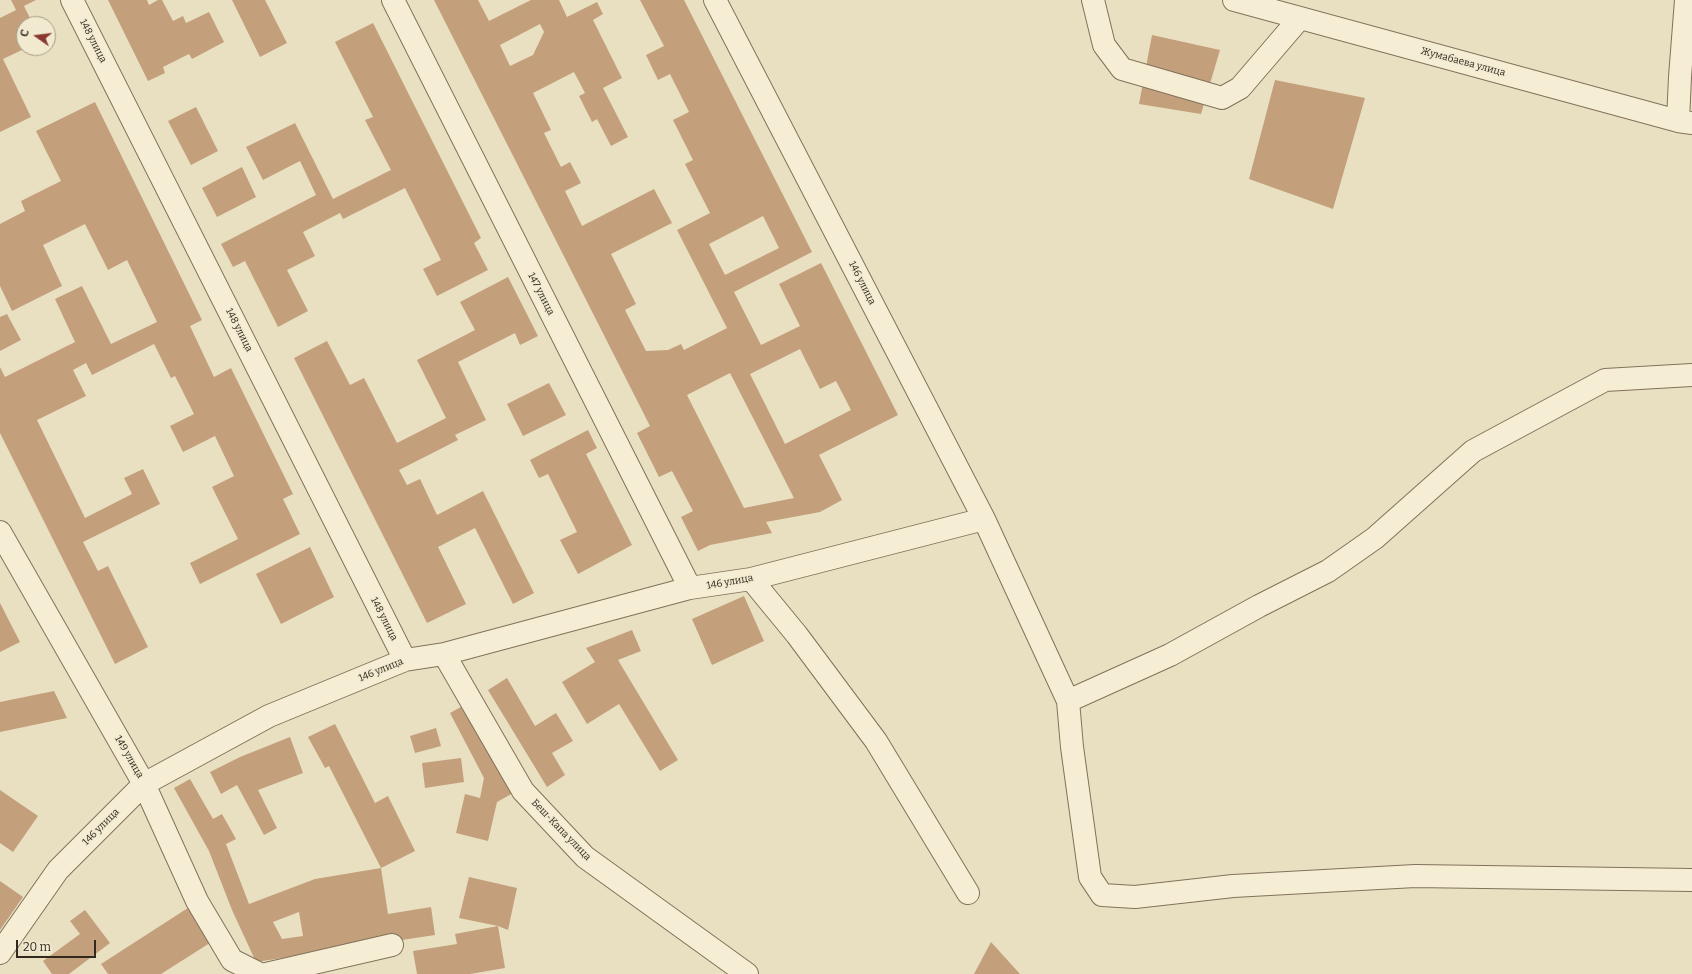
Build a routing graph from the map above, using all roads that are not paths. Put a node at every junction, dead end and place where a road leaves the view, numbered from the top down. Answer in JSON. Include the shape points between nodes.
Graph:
{"nodes":[{"id":1,"x":72,"y":0,"type":"edge"},
{"id":2,"x":393,"y":0,"type":"edge"},
{"id":3,"x":715,"y":0,"type":"edge"},
{"id":4,"x":1093,"y":0,"type":"edge"},
{"id":5,"x":1234,"y":0,"type":"edge"},
{"id":6,"x":1686,"y":0,"type":"edge"},
{"id":7,"x":1300,"y":18,"type":"junction"},
{"id":8,"x":1685,"y":122,"type":"edge"},
{"id":9,"x":1692,"y":376,"type":"edge"},
{"id":10,"x":984,"y":519,"type":"junction"},
{"id":11,"x":0,"y":532,"type":"edge"},
{"id":12,"x":751,"y":579,"type":"junction"},
{"id":13,"x":690,"y":588,"type":"junction"},
{"id":14,"x":444,"y":654,"type":"junction"},
{"id":15,"x":405,"y":660,"type":"junction"},
{"id":16,"x":1068,"y":701,"type":"junction"},
{"id":17,"x":144,"y":784,"type":"junction"},
{"id":18,"x":1692,"y":880,"type":"edge"},
{"id":19,"x":968,"y":893,"type":"dead end"},
{"id":20,"x":392,"y":945,"type":"dead end"},
{"id":21,"x":0,"y":953,"type":"edge"},
{"id":22,"x":260,"y":974,"type":"edge"},
{"id":23,"x":266,"y":974,"type":"edge"},
{"id":24,"x":747,"y":974,"type":"edge"}],
"edges":[{"from":1,"to":15,"type":"street","name":"148 улица"},
{"from":2,"to":13,"type":"street","name":"147 улица"},
{"from":3,"to":10,"type":"street","name":"146 улица"},
{"from":4,"to":7,"type":"street","via":[[1104,45],[1122,69],[1222,98],[1240,88]]},
{"from":5,"to":7,"type":"street","name":"Жумабаева улица"},
{"from":6,"to":8,"type":"street","via":[[1680,78]]},
{"from":7,"to":8,"type":"street","name":"Жумабаева улица"},
{"from":9,"to":16,"type":"street","via":[[1605,380],[1473,452],[1375,538],[1328,571],[1170,655]]},
{"from":10,"to":12,"type":"street","name":"146 улица"},
{"from":10,"to":16,"type":"street"},
{"from":11,"to":17,"type":"street","name":"149 улица"},
{"from":12,"to":13,"type":"street","name":"146 улица"},
{"from":12,"to":19,"type":"street","via":[[876,741]]},
{"from":13,"to":14,"type":"street","name":"146 улица"},
{"from":14,"to":15,"type":"street","name":"146 улица"},
{"from":14,"to":24,"type":"street","name":"Беш-Капа улица","via":[[523,792],[585,857]]},
{"from":15,"to":17,"type":"street","name":"146 улица","via":[[269,716]]},
{"from":16,"to":18,"type":"street","via":[[1090,877],[1102,895],[1135,897],[1233,886],[1415,876]]},
{"from":17,"to":21,"type":"street","name":"146 улица","via":[[58,870]]},
{"from":17,"to":22,"type":"street","name":"149 улица","via":[[197,901],[232,960]]},
{"from":20,"to":23,"type":"street"}]}
